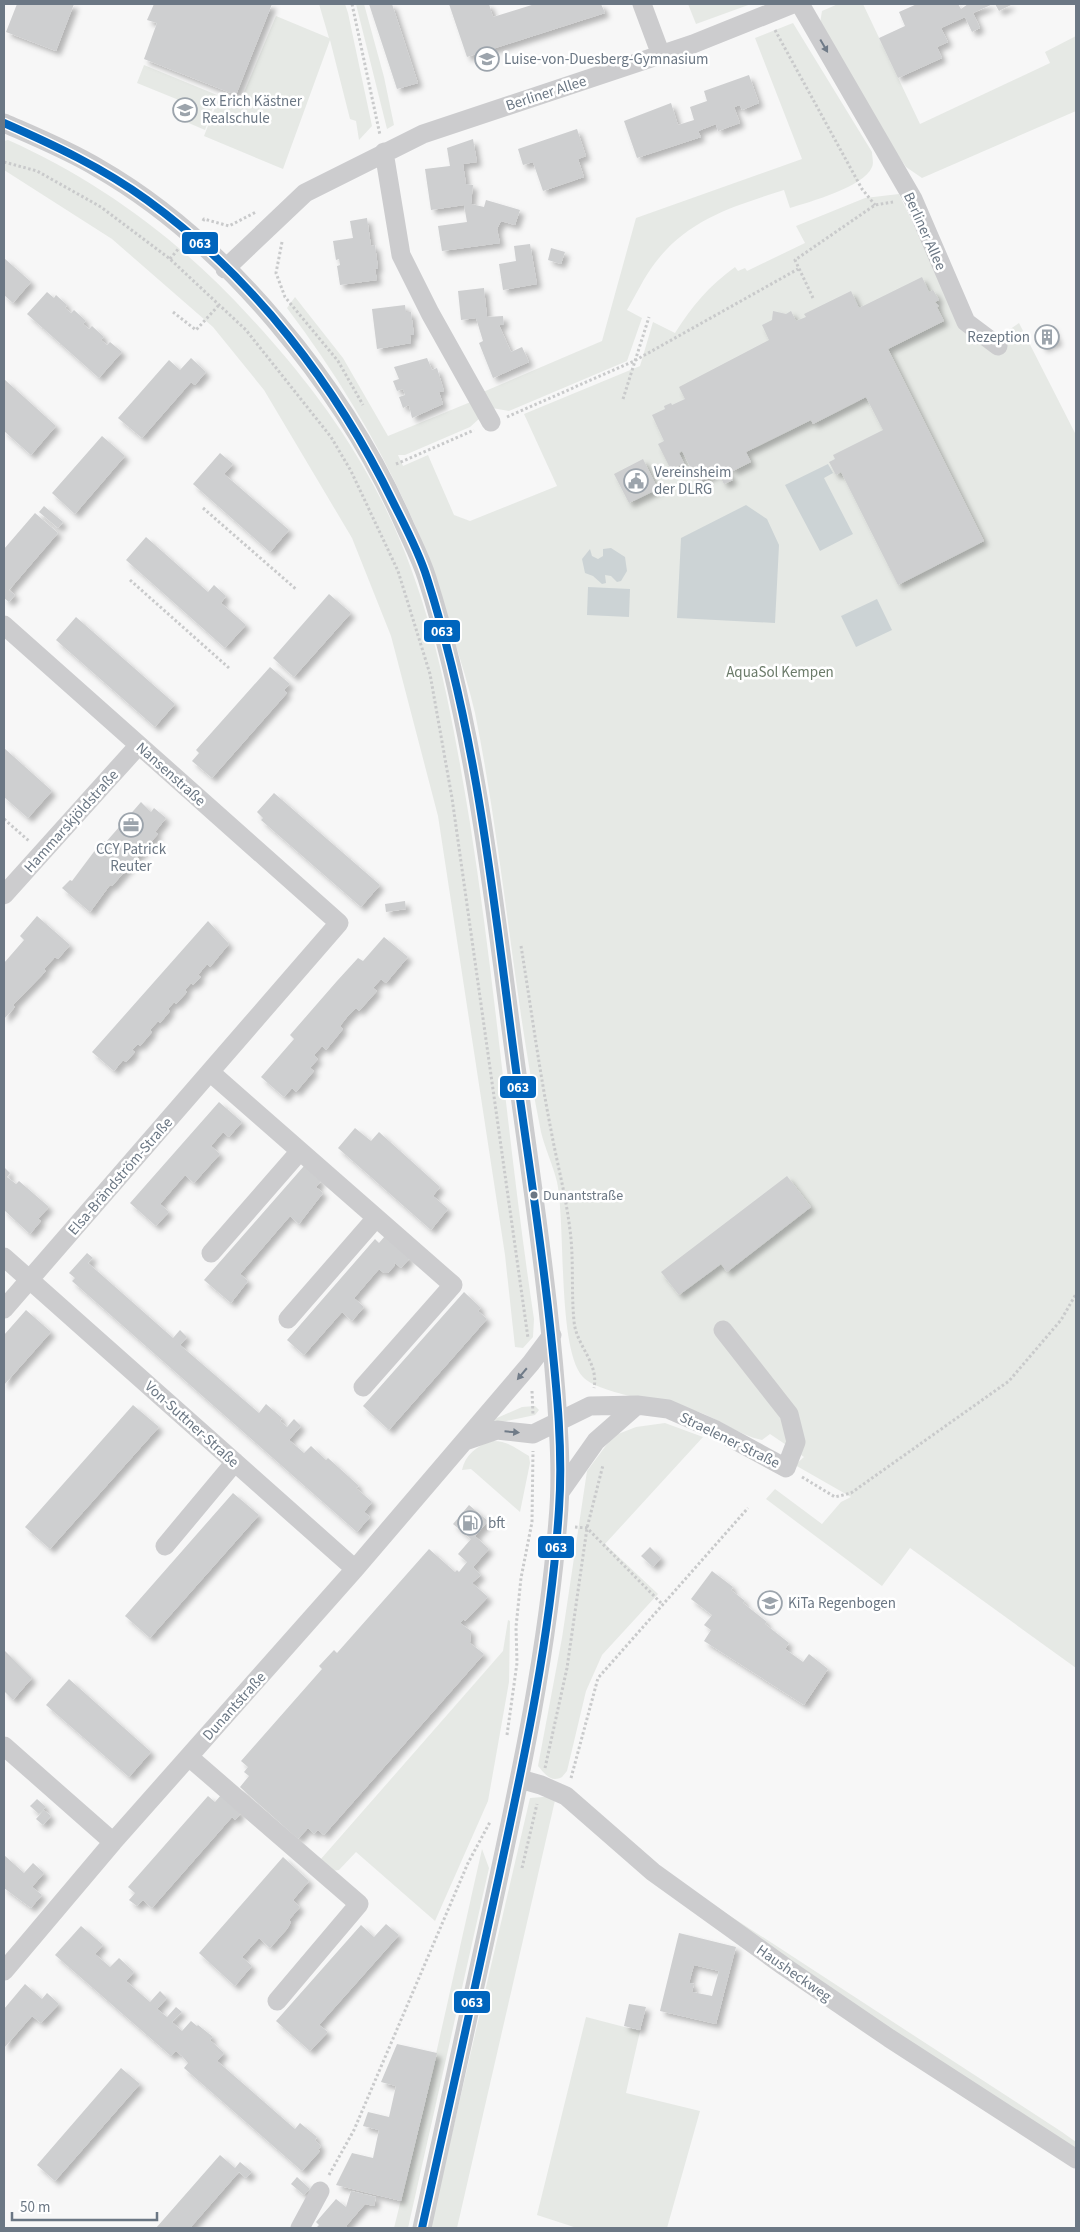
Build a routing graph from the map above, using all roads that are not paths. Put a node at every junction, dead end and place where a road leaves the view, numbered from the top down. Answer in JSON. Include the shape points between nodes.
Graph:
{"nodes":[{"id":1,"x":642,"y":4,"type":"edge"},
{"id":2,"x":793,"y":4,"type":"edge"},
{"id":3,"x":800,"y":4,"type":"edge"},
{"id":4,"x":661,"y":55,"type":"junction"},
{"id":5,"x":4,"y":123,"type":"edge"},
{"id":6,"x":382,"y":143,"type":"junction"},
{"id":7,"x":225,"y":269,"type":"junction"},
{"id":8,"x":998,"y":346,"type":"dead end"},
{"id":9,"x":491,"y":422,"type":"road end"},
{"id":10,"x":4,"y":625,"type":"edge"},
{"id":11,"x":138,"y":746,"type":"junction"},
{"id":12,"x":4,"y":896,"type":"edge"},
{"id":13,"x":339,"y":923,"type":"joint"},
{"id":14,"x":210,"y":1072,"type":"junction"},
{"id":15,"x":300,"y":1152,"type":"junction"},
{"id":16,"x":376,"y":1218,"type":"junction"},
{"id":17,"x":212,"y":1253,"type":"dead end"},
{"id":18,"x":4,"y":1257,"type":"edge"},
{"id":19,"x":29,"y":1280,"type":"junction"},
{"id":20,"x":4,"y":1309,"type":"edge"},
{"id":21,"x":288,"y":1319,"type":"dead end"},
{"id":22,"x":723,"y":1330,"type":"dead end"},
{"id":23,"x":552,"y":1335,"type":"junction"},
{"id":24,"x":363,"y":1387,"type":"dead end"},
{"id":25,"x":637,"y":1405,"type":"junction"},
{"id":26,"x":558,"y":1420,"type":"junction"},
{"id":27,"x":465,"y":1441,"type":"junction"},
{"id":28,"x":235,"y":1462,"type":"junction"},
{"id":29,"x":560,"y":1492,"type":"junction"},
{"id":30,"x":165,"y":1546,"type":"dead end"},
{"id":31,"x":355,"y":1569,"type":"junction"},
{"id":32,"x":4,"y":1746,"type":"edge"},
{"id":33,"x":189,"y":1757,"type":"junction"},
{"id":34,"x":520,"y":1779,"type":"junction"},
{"id":35,"x":113,"y":1842,"type":"junction"},
{"id":36,"x":4,"y":1971,"type":"edge"},
{"id":37,"x":276,"y":2001,"type":"dead end"},
{"id":38,"x":1076,"y":2159,"type":"edge"},
{"id":39,"x":320,"y":2191,"type":"road end"},
{"id":40,"x":300,"y":2228,"type":"edge"},
{"id":41,"x":422,"y":2228,"type":"edge"}],
"edges":[{"from":1,"to":4,"type":"street"},
{"from":2,"to":4,"type":"street","name":"Berliner Allee"},
{"from":3,"to":8,"type":"street","name":"Berliner Allee","one_way":true,"via":[[913,199],[966,322]]},
{"from":4,"to":6,"type":"street","name":"Berliner Allee","via":[[423,134]]},
{"from":5,"to":7,"type":"street","via":[[102,169],[190,235]]},
{"from":6,"to":7,"type":"street","name":"Berliner Allee","via":[[305,193]]},
{"from":6,"to":9,"type":"street","via":[[401,255]]},
{"from":7,"to":23,"type":"street","via":[[268,311],[326,386],[373,458],[425,571],[451,661],[465,727],[492,891]]},
{"from":10,"to":11,"type":"street","name":"Nansenstraße"},
{"from":11,"to":12,"type":"street","name":"Hammarskjöldstraße"},
{"from":11,"to":13,"type":"street","name":"Nansenstraße"},
{"from":13,"to":14,"type":"street","name":"Elsa-Brändström-Straße"},
{"from":14,"to":15,"type":"street"},
{"from":14,"to":19,"type":"street","name":"Elsa-Brändström-Straße"},
{"from":15,"to":16,"type":"street"},
{"from":15,"to":17,"type":"street"},
{"from":16,"to":21,"type":"street"},
{"from":16,"to":24,"type":"street","via":[[453,1285]]},
{"from":18,"to":19,"type":"street","name":"Von-Suttner-Straße"},
{"from":19,"to":20,"type":"street"},
{"from":19,"to":28,"type":"street","name":"Von-Suttner-Straße"},
{"from":22,"to":25,"type":"street","name":"Straelener Straße","via":[[789,1414],[796,1442],[786,1468],[716,1430],[668,1409]]},
{"from":23,"to":26,"type":"street"},
{"from":23,"to":27,"type":"street","name":"Dunantstraße","one_way":true},
{"from":25,"to":26,"type":"street","name":"Straelener Straße","via":[[590,1406]]},
{"from":25,"to":29,"type":"street","via":[[596,1441]]},
{"from":27,"to":26,"type":"street","one_way":true,"via":[[497,1430],[533,1434]]},
{"from":26,"to":29,"type":"street"},
{"from":27,"to":31,"type":"street","name":"Dunantstraße"},
{"from":28,"to":30,"type":"street"},
{"from":28,"to":31,"type":"street","name":"Von-Suttner-Straße"},
{"from":29,"to":34,"type":"street","via":[[546,1624]]},
{"from":31,"to":33,"type":"street","name":"Dunantstraße"},
{"from":32,"to":35,"type":"street"},
{"from":33,"to":35,"type":"street","name":"Dunantstraße"},
{"from":33,"to":37,"type":"street","via":[[359,1904]]},
{"from":34,"to":38,"type":"street","name":"Hausheckweg","via":[[566,1796],[653,1872],[785,1967]]},
{"from":34,"to":41,"type":"street"},
{"from":35,"to":36,"type":"street","name":"Dunantstraße"},
{"from":39,"to":40,"type":"street"}]}
